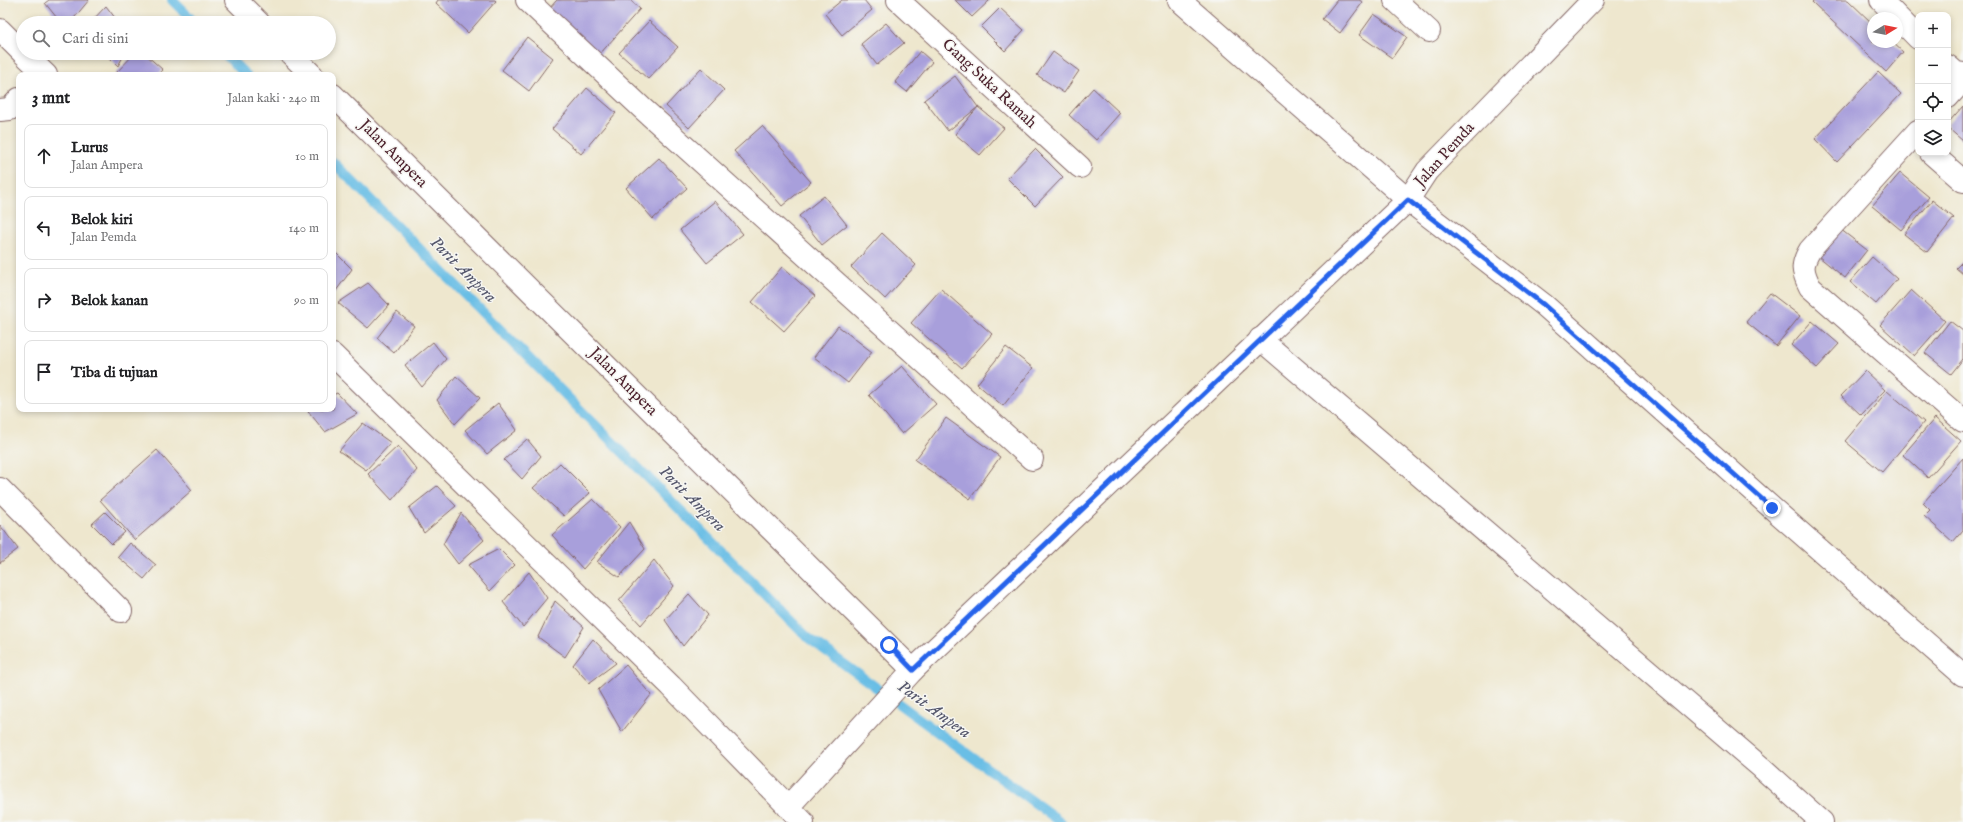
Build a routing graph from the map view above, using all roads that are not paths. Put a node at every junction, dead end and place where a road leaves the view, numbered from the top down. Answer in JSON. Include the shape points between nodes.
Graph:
{"nodes":[{"id":1,"x":236,"y":0,"type":"edge"},
{"id":2,"x":527,"y":0,"type":"edge"},
{"id":3,"x":898,"y":0,"type":"edge"},
{"id":4,"x":1179,"y":0,"type":"edge"},
{"id":5,"x":1395,"y":0,"type":"edge"},
{"id":6,"x":1593,"y":0,"type":"edge"},
{"id":7,"x":1881,"y":0,"type":"edge"},
{"id":8,"x":252,"y":16,"type":"edge"},
{"id":9,"x":0,"y":30,"type":"edge"},
{"id":10,"x":1429,"y":31,"type":"dead end"},
{"id":11,"x":1915,"y":35,"type":"edge"},
{"id":12,"x":16,"y":46,"type":"edge"},
{"id":13,"x":30,"y":60,"type":"edge"},
{"id":14,"x":297,"y":60,"type":"edge"},
{"id":15,"x":1951,"y":69,"type":"edge"},
{"id":16,"x":42,"y":72,"type":"edge"},
{"id":17,"x":309,"y":72,"type":"edge"},
{"id":18,"x":1963,"y":74,"type":"edge"},
{"id":19,"x":1963,"y":80,"type":"edge"},
{"id":20,"x":1951,"y":94,"type":"edge"},
{"id":21,"x":336,"y":98,"type":"edge"},
{"id":22,"x":16,"y":102,"type":"edge"},
{"id":23,"x":0,"y":110,"type":"edge"},
{"id":24,"x":1915,"y":137,"type":"edge"},
{"id":25,"x":1934,"y":156,"type":"edge"},
{"id":26,"x":1080,"y":167,"type":"dead end"},
{"id":27,"x":1963,"y":181,"type":"edge"},
{"id":28,"x":1408,"y":200,"type":"junction"},
{"id":29,"x":1260,"y":339,"type":"junction"},
{"id":30,"x":336,"y":358,"type":"edge"},
{"id":31,"x":1963,"y":421,"type":"edge"},
{"id":32,"x":1032,"y":459,"type":"dead end"},
{"id":33,"x":0,"y":488,"type":"edge"},
{"id":34,"x":121,"y":611,"type":"dead end"},
{"id":35,"x":909,"y":666,"type":"junction"},
{"id":36,"x":1963,"y":675,"type":"edge"},
{"id":37,"x":796,"y":814,"type":"edge"},
{"id":38,"x":1822,"y":822,"type":"edge"}],
"edges":[{"from":1,"to":8,"type":"street"},
{"from":2,"to":32,"type":"street","via":[[643,109]]},
{"from":3,"to":26,"type":"street","name":"Gang Suka Ramah"},
{"from":4,"to":28,"type":"street"},
{"from":5,"to":10,"type":"street"},
{"from":6,"to":28,"type":"street","name":"Jalan Pemda","via":[[1427,171]]},
{"from":7,"to":11,"type":"street"},
{"from":9,"to":12,"type":"street"},
{"from":13,"to":16,"type":"street"},
{"from":14,"to":17,"type":"street"},
{"from":15,"to":18,"type":"street"},
{"from":19,"to":20,"type":"street"},
{"from":21,"to":35,"type":"street","name":"Jalan Ampera"},
{"from":22,"to":23,"type":"street","via":[[10,109]]},
{"from":24,"to":31,"type":"street","via":[[1810,250],[1804,260],[1804,274],[1810,287]]},
{"from":25,"to":27,"type":"street"},
{"from":28,"to":29,"type":"street","name":"Jalan Pemda"},
{"from":28,"to":36,"type":"street","via":[[1544,305]]},
{"from":29,"to":35,"type":"street","name":"Jalan Pemda"},
{"from":29,"to":38,"type":"street"},
{"from":30,"to":37,"type":"street","via":[[672,686]]},
{"from":33,"to":34,"type":"street"},
{"from":35,"to":37,"type":"street","name":"Jalan Pemda","via":[[898,686],[867,721]]}]}
